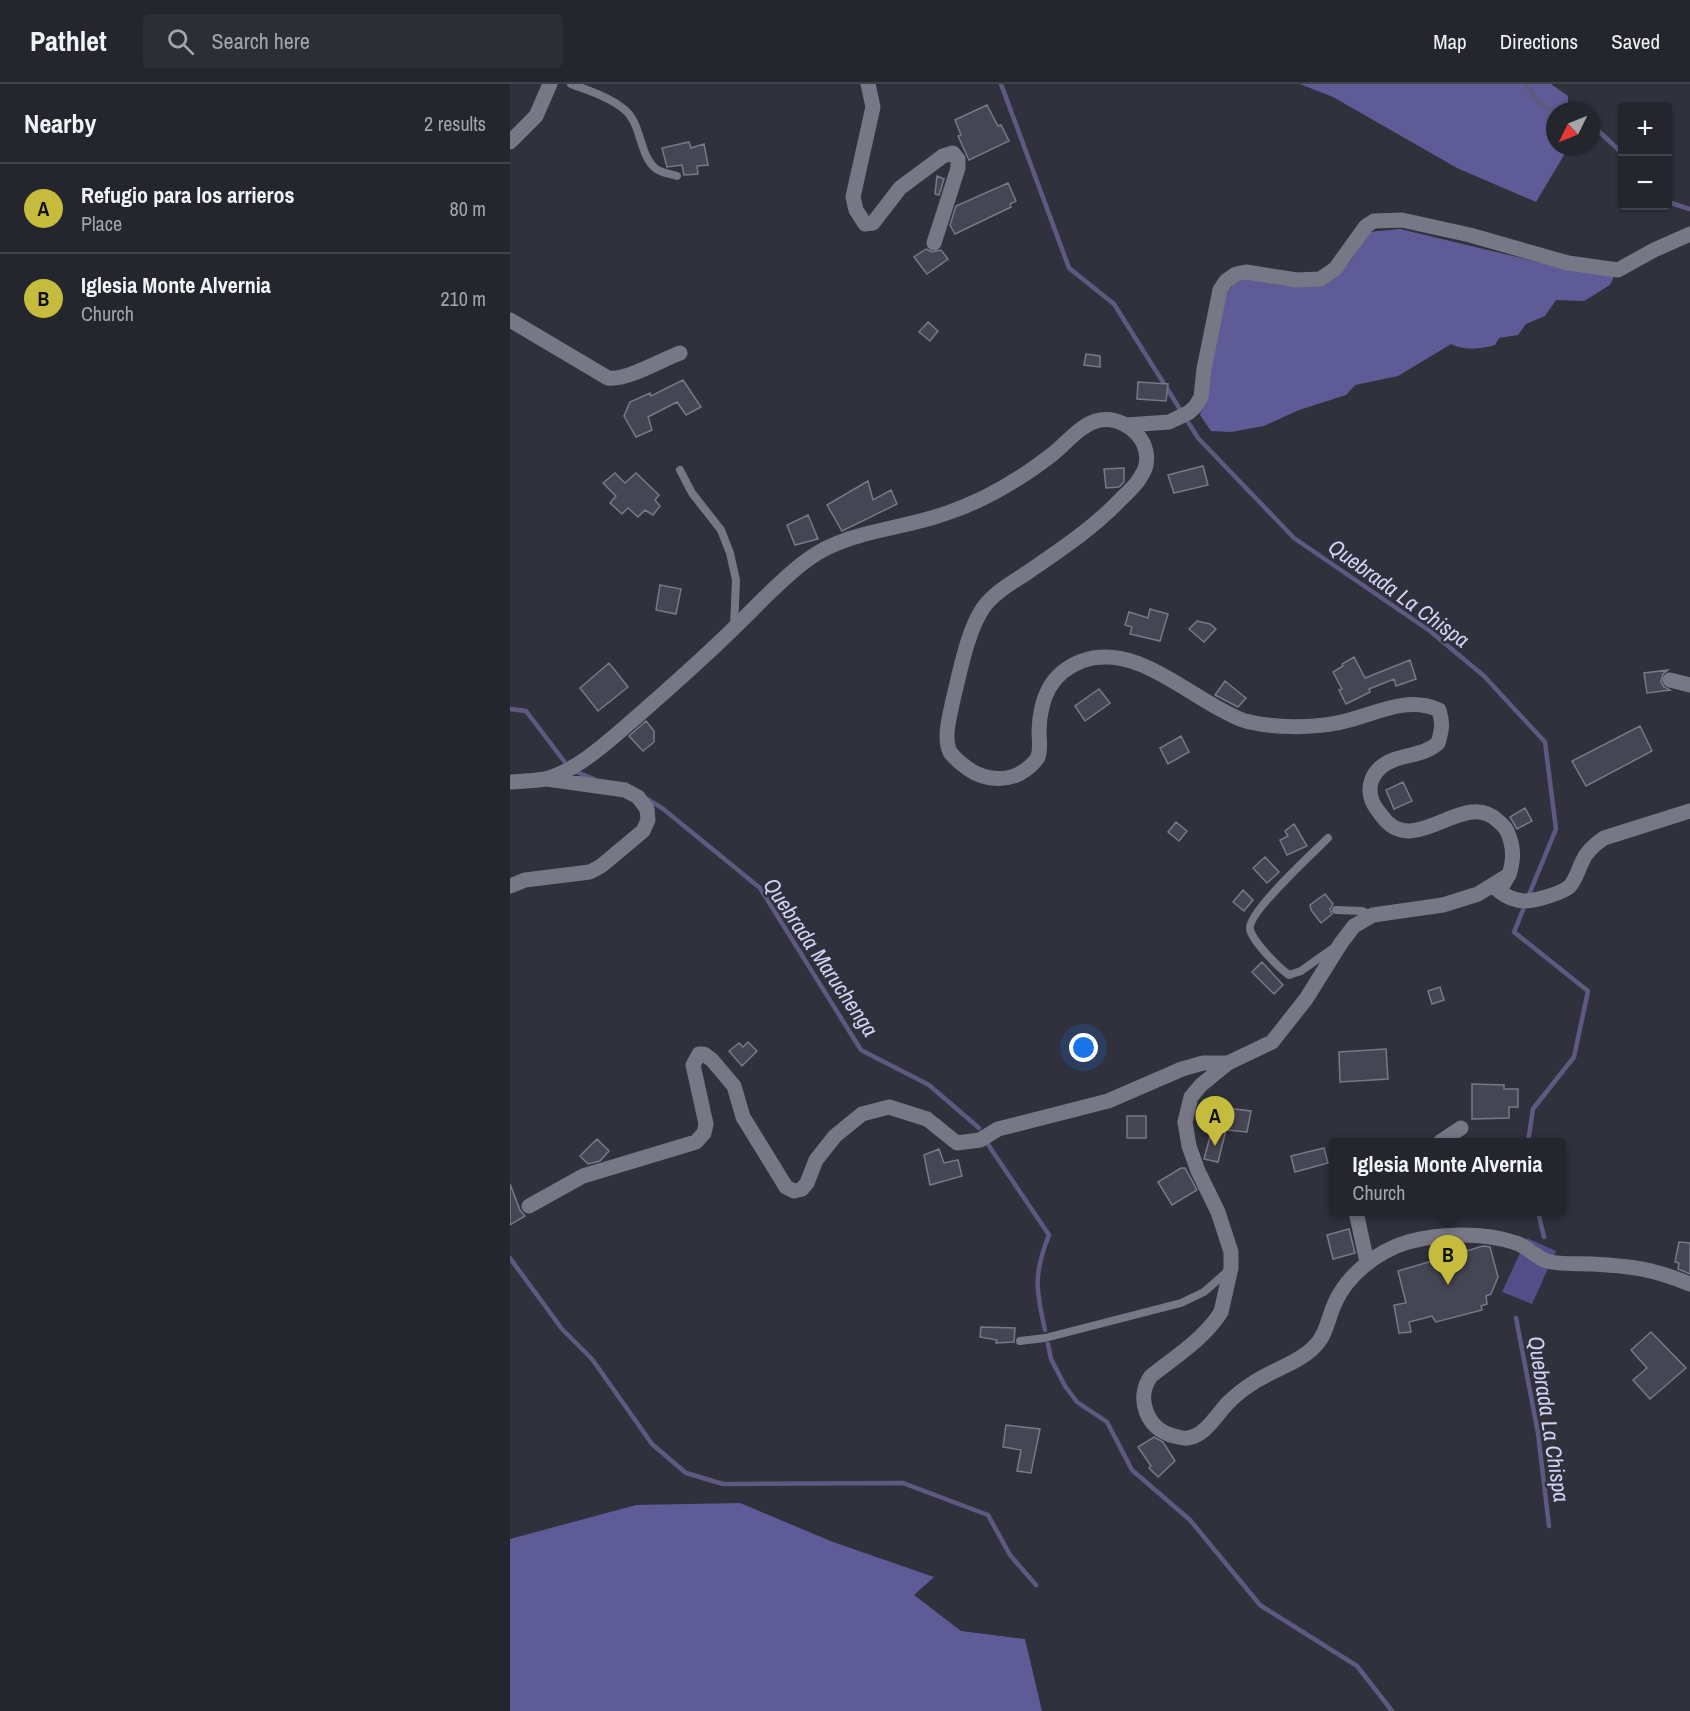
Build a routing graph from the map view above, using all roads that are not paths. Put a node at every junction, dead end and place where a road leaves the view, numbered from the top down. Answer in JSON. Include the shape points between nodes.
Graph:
{"nodes":[{"id":1,"x":550,"y":84,"type":"edge"},
{"id":2,"x":570,"y":84,"type":"edge"},
{"id":3,"x":868,"y":84,"type":"edge"},
{"id":4,"x":510,"y":142,"type":"edge"},
{"id":5,"x":677,"y":176,"type":"dead end"},
{"id":6,"x":1690,"y":234,"type":"edge"},
{"id":7,"x":934,"y":243,"type":"dead end"},
{"id":8,"x":510,"y":320,"type":"edge"},
{"id":9,"x":680,"y":352,"type":"dead end"},
{"id":10,"x":1127,"y":425,"type":"junction"},
{"id":11,"x":680,"y":470,"type":"dead end"},
{"id":12,"x":734,"y":629,"type":"junction"},
{"id":13,"x":1670,"y":680,"type":"dead end"},
{"id":14,"x":1690,"y":685,"type":"edge"},
{"id":15,"x":547,"y":779,"type":"junction"},
{"id":16,"x":510,"y":782,"type":"edge"},
{"id":17,"x":1690,"y":811,"type":"edge"},
{"id":18,"x":1328,"y":838,"type":"dead end"},
{"id":19,"x":1509,"y":875,"type":"junction"},
{"id":20,"x":510,"y":886,"type":"edge"},
{"id":21,"x":1336,"y":910,"type":"dead end"},
{"id":22,"x":1373,"y":915,"type":"junction"},
{"id":23,"x":1341,"y":943,"type":"junction"},
{"id":24,"x":1228,"y":1063,"type":"junction"},
{"id":25,"x":1461,"y":1128,"type":"dead end"},
{"id":26,"x":1447,"y":1138,"type":"edge"},
{"id":27,"x":529,"y":1206,"type":"dead end"},
{"id":28,"x":1357,"y":1216,"type":"edge"},
{"id":29,"x":1367,"y":1262,"type":"junction"},
{"id":30,"x":1231,"y":1268,"type":"junction"},
{"id":31,"x":1690,"y":1284,"type":"edge"},
{"id":32,"x":1020,"y":1341,"type":"dead end"}],
"edges":[{"from":1,"to":4,"type":"street","via":[[536,116]]},
{"from":2,"to":5,"type":"lane","via":[[625,110],[632,117],[654,168]]},
{"from":3,"to":7,"type":"street","via":[[873,107],[853,197],[856,210],[865,224],[873,223],[900,188],[943,156],[953,153],[958,168]]},
{"from":6,"to":10,"type":"street","via":[[1618,270],[1568,263],[1402,220],[1374,221],[1335,268],[1320,279],[1297,280],[1246,272],[1226,281],[1220,290],[1201,397],[1195,407],[1169,422]]},
{"from":8,"to":9,"type":"street","via":[[608,378],[615,379]]},
{"from":10,"to":12,"type":"street","via":[[1096,421],[1002,489],[947,513],[846,539],[809,558]]},
{"from":10,"to":19,"type":"street","via":[[1139,435],[1145,448],[1146,466],[1137,483],[1097,524],[998,591],[975,623],[948,721],[951,754],[972,774],[993,779],[1024,771],[1039,754],[1045,692],[1060,673],[1083,661],[1112,657],[1143,664],[1249,722],[1336,724],[1402,705],[1430,705],[1439,710],[1442,722],[1438,743],[1380,768],[1371,782],[1371,798],[1389,825],[1408,831],[1427,828],[1468,811],[1494,816],[1506,828],[1512,847],[1514,860]]},
{"from":11,"to":12,"type":"lane","via":[[720,530],[730,553],[736,580]]},
{"from":12,"to":15,"type":"street","via":[[606,744]]},
{"from":13,"to":14,"type":"street"},
{"from":15,"to":16,"type":"street"},
{"from":15,"to":20,"type":"street","via":[[625,790],[638,796],[647,809],[648,820],[643,831],[590,872],[525,880]]},
{"from":17,"to":19,"type":"street","via":[[1604,838],[1582,859],[1569,886],[1537,900],[1508,898],[1499,891]]},
{"from":18,"to":23,"type":"lane","via":[[1261,905],[1250,929],[1289,975]]},
{"from":19,"to":22,"type":"street","via":[[1478,894],[1452,902]]},
{"from":21,"to":22,"type":"lane"},
{"from":22,"to":23,"type":"street","via":[[1354,926]]},
{"from":23,"to":24,"type":"street","via":[[1306,999],[1272,1042]]},
{"from":24,"to":27,"type":"street","via":[[1203,1063],[1182,1069],[1108,1101],[998,1129],[980,1140],[964,1143],[957,1143],[927,1119],[889,1107],[862,1114],[836,1136],[816,1160],[807,1183],[794,1191],[786,1187],[743,1117],[734,1086],[712,1060],[699,1054],[693,1065],[706,1124],[702,1138],[583,1176]]},
{"from":24,"to":30,"type":"street","via":[[1191,1097],[1185,1122],[1189,1146],[1231,1252]]},
{"from":25,"to":26,"type":"street"},
{"from":28,"to":29,"type":"street"},
{"from":29,"to":30,"type":"street","via":[[1352,1276],[1335,1303],[1315,1347],[1255,1381],[1231,1399],[1198,1434],[1187,1438],[1170,1435],[1146,1416],[1144,1389],[1151,1376],[1196,1342],[1218,1317]]},
{"from":29,"to":31,"type":"street","via":[[1407,1242],[1484,1236],[1518,1243],[1547,1261],[1637,1267]]},
{"from":30,"to":32,"type":"lane","via":[[1204,1292],[1181,1303]]}]}
